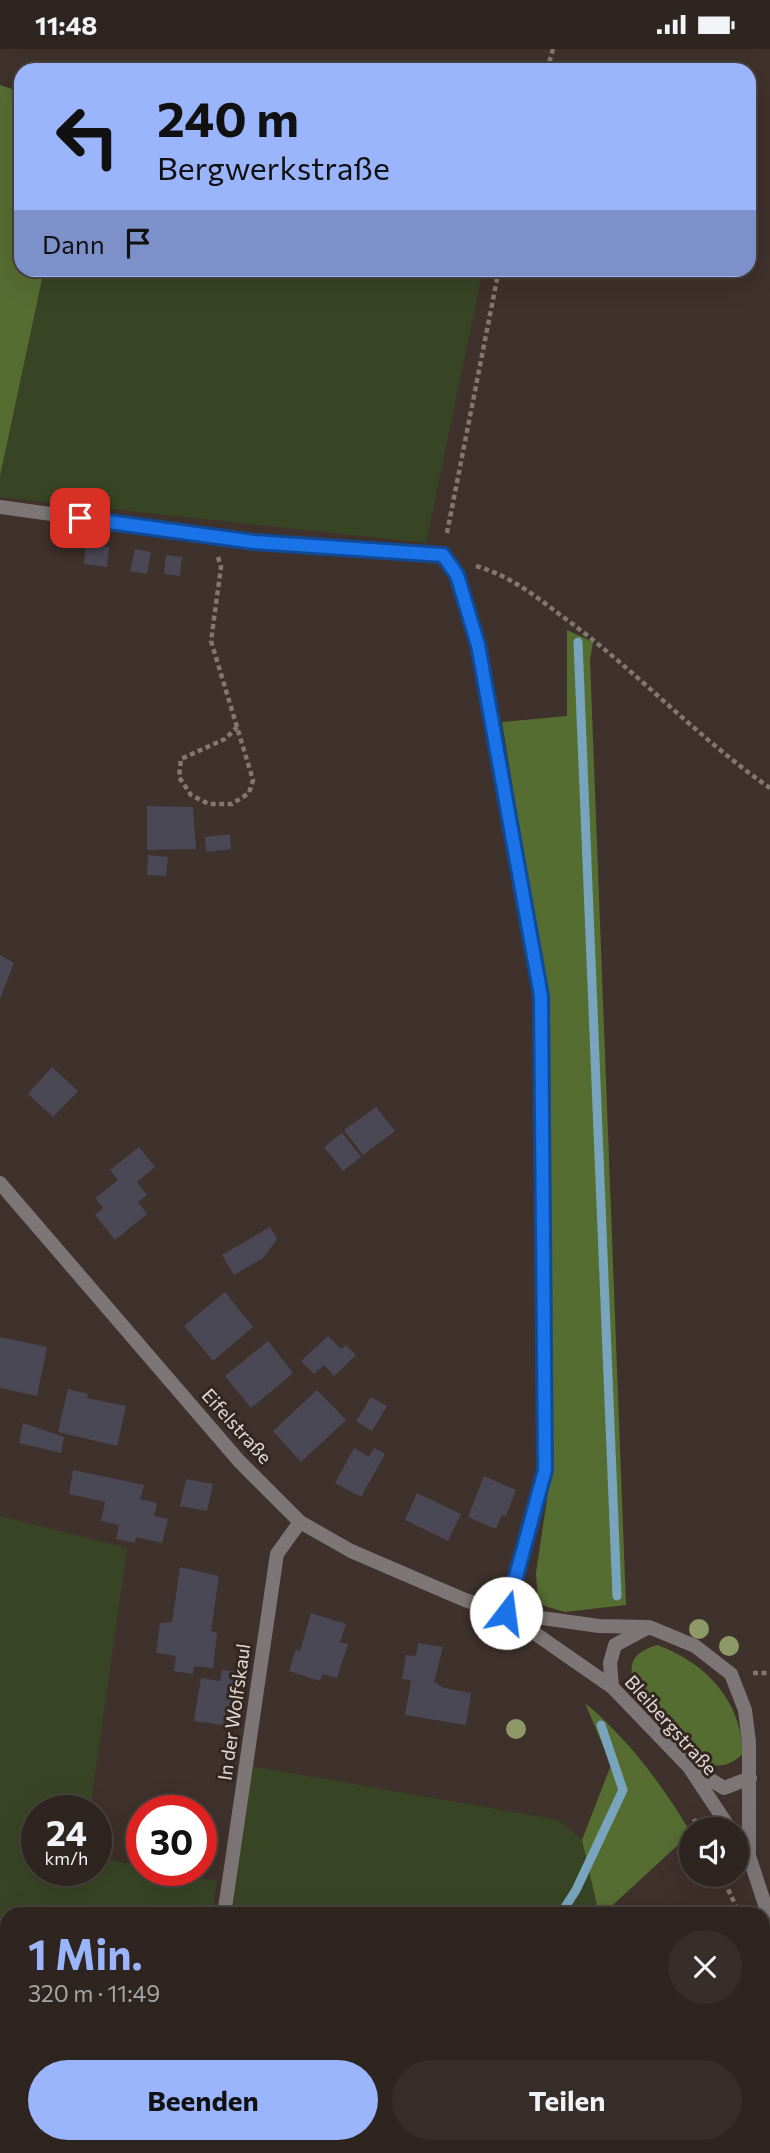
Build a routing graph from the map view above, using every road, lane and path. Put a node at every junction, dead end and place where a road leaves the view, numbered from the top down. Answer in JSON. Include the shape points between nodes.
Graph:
{"nodes":[{"id":1,"x":497,"y":277,"type":"edge"},
{"id":2,"x":0,"y":507,"type":"edge"},
{"id":3,"x":212,"y":536,"type":"junction"},
{"id":4,"x":443,"y":555,"type":"junction"},
{"id":5,"x":237,"y":727,"type":"junction"},
{"id":6,"x":770,"y":788,"type":"edge"},
{"id":7,"x":0,"y":1184,"type":"edge"},
{"id":8,"x":300,"y":1522,"type":"junction"},
{"id":9,"x":506,"y":1613,"type":"junction"},
{"id":10,"x":649,"y":1627,"type":"junction"},
{"id":11,"x":612,"y":1687,"type":"junction"},
{"id":12,"x":689,"y":1767,"type":"junction"},
{"id":13,"x":750,"y":1778,"type":"junction"},
{"id":14,"x":689,"y":1809,"type":"dead end"},
{"id":15,"x":693,"y":1817,"type":"edge"},
{"id":16,"x":722,"y":1817,"type":"edge"},
{"id":17,"x":749,"y":1856,"type":"joint"},
{"id":18,"x":727,"y":1887,"type":"edge"},
{"id":19,"x":225,"y":1907,"type":"edge"},
{"id":20,"x":736,"y":1907,"type":"edge"},
{"id":21,"x":766,"y":1907,"type":"edge"}],
"edges":[{"from":1,"to":4,"type":"path"},
{"from":2,"to":3,"type":"street"},
{"from":3,"to":4,"type":"street"},
{"from":3,"to":5,"type":"path","via":[[221,567],[211,641]]},
{"from":4,"to":6,"type":"path","via":[[501,573],[548,605],[604,646],[724,756]]},
{"from":4,"to":9,"type":"street","via":[[457,575],[478,645],[541,996],[545,1470]]},
{"from":5,"to":5,"type":"path","via":[[253,779],[249,793],[232,804],[209,804],[191,795],[179,777],[181,759],[225,739]]},
{"from":7,"to":8,"type":"street","name":"Eifelstraße","via":[[239,1461]]},
{"from":8,"to":9,"type":"street","name":"Eifelstraße","via":[[351,1551]]},
{"from":8,"to":19,"type":"street","name":"In der Wolfskaul","via":[[276,1554]]},
{"from":9,"to":10,"type":"street","name":"Bleibergstraße","via":[[599,1626]]},
{"from":9,"to":11,"type":"street","name":"Bleibergstraße"},
{"from":10,"to":11,"type":"street","via":[[615,1645],[610,1663]]},
{"from":10,"to":13,"type":"street","name":"Bleibergstraße","via":[[695,1646],[731,1674],[745,1710]]},
{"from":11,"to":12,"type":"street","name":"Bleibergstraße"},
{"from":12,"to":13,"type":"street","via":[[724,1787]]},
{"from":12,"to":16,"type":"street","name":"Bleibergstraße"},
{"from":13,"to":17,"type":"street","name":"Bleibergstraße"},
{"from":14,"to":15,"type":"path"},
{"from":17,"to":21,"type":"street","name":"Bleibergstraße"},
{"from":18,"to":20,"type":"path"}]}
